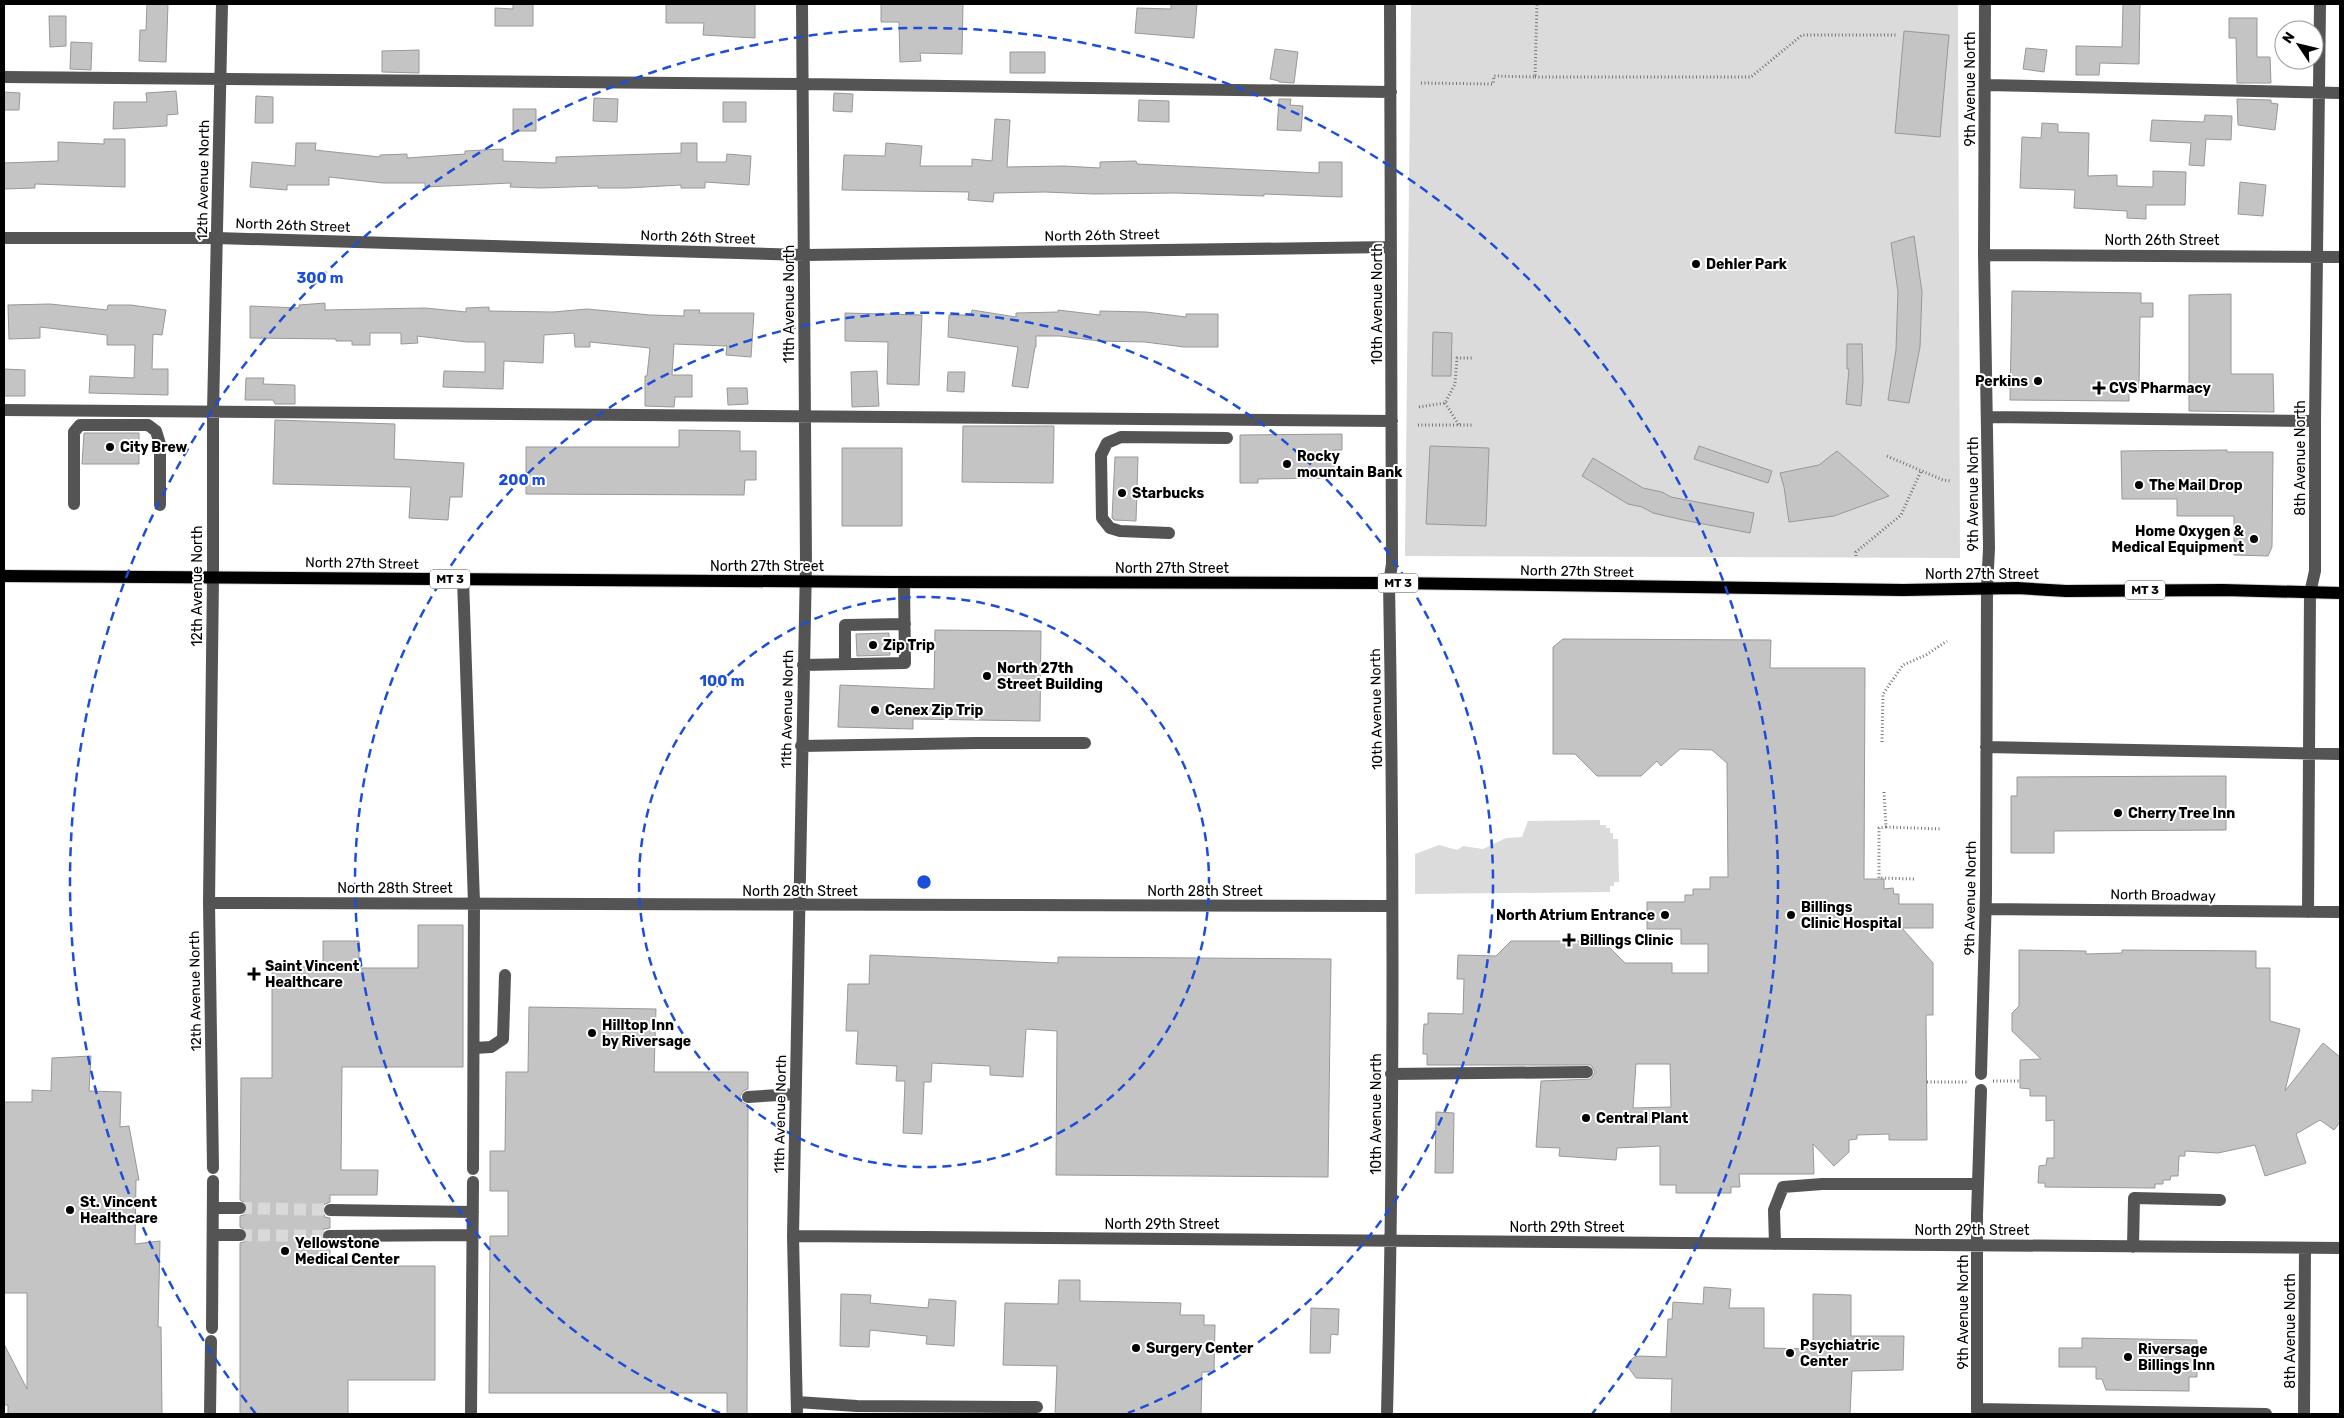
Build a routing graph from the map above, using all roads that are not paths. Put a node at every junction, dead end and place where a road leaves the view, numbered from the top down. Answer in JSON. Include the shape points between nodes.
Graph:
{"nodes":[{"id":1,"x":222,"y":4,"type":"edge"},
{"id":2,"x":802,"y":4,"type":"edge"},
{"id":3,"x":1390,"y":4,"type":"edge"},
{"id":4,"x":1985,"y":4,"type":"edge"},
{"id":5,"x":2320,"y":4,"type":"edge"},
{"id":6,"x":4,"y":77,"type":"edge"},
{"id":7,"x":220,"y":80,"type":"junction"},
{"id":8,"x":803,"y":84,"type":"junction"},
{"id":9,"x":1985,"y":85,"type":"junction"},
{"id":10,"x":1391,"y":92,"type":"junction"},
{"id":11,"x":2319,"y":93,"type":"junction"},
{"id":12,"x":2340,"y":93,"type":"edge"},
{"id":13,"x":4,"y":238,"type":"edge"},
{"id":14,"x":217,"y":238,"type":"junction"},
{"id":15,"x":1392,"y":248,"type":"junction"},
{"id":16,"x":805,"y":255,"type":"junction"},
{"id":17,"x":1984,"y":255,"type":"junction"},
{"id":18,"x":2317,"y":256,"type":"junction"},
{"id":19,"x":2340,"y":256,"type":"edge"},
{"id":20,"x":4,"y":410,"type":"edge"},
{"id":21,"x":213,"y":412,"type":"junction"},
{"id":22,"x":804,"y":416,"type":"junction"},
{"id":23,"x":1988,"y":417,"type":"junction"},
{"id":24,"x":2315,"y":420,"type":"junction"},
{"id":25,"x":1392,"y":421,"type":"junction"},
{"id":26,"x":1227,"y":438,"type":"dead end"},
{"id":27,"x":74,"y":504,"type":"dead end"},
{"id":28,"x":160,"y":505,"type":"dead end"},
{"id":29,"x":1169,"y":532,"type":"dead end"},
{"id":30,"x":4,"y":576,"type":"edge"},
{"id":31,"x":213,"y":577,"type":"junction"},
{"id":32,"x":463,"y":579,"type":"junction"},
{"id":33,"x":805,"y":582,"type":"junction"},
{"id":34,"x":904,"y":582,"type":"junction"},
{"id":35,"x":1389,"y":583,"type":"junction"},
{"id":36,"x":1987,"y":589,"type":"junction"},
{"id":37,"x":2310,"y":593,"type":"junction"},
{"id":38,"x":2340,"y":593,"type":"edge"},
{"id":39,"x":905,"y":624,"type":"junction"},
{"id":40,"x":845,"y":664,"type":"junction"},
{"id":41,"x":803,"y":665,"type":"junction"},
{"id":42,"x":1085,"y":743,"type":"dead end"},
{"id":43,"x":802,"y":746,"type":"junction"},
{"id":44,"x":1986,"y":747,"type":"junction"},
{"id":45,"x":2308,"y":754,"type":"junction"},
{"id":46,"x":2340,"y":754,"type":"edge"},
{"id":47,"x":209,"y":903,"type":"junction"},
{"id":48,"x":474,"y":903,"type":"junction"},
{"id":49,"x":798,"y":906,"type":"junction"},
{"id":50,"x":1392,"y":906,"type":"junction"},
{"id":51,"x":1986,"y":909,"type":"junction"},
{"id":52,"x":2308,"y":912,"type":"junction"},
{"id":53,"x":2340,"y":912,"type":"edge"},
{"id":54,"x":505,"y":975,"type":"dead end"},
{"id":55,"x":474,"y":1048,"type":"junction"},
{"id":56,"x":1587,"y":1072,"type":"dead end"},
{"id":57,"x":1392,"y":1074,"type":"junction"},
{"id":58,"x":1981,"y":1074,"type":"dead end"},
{"id":59,"x":1981,"y":1090,"type":"dead end"},
{"id":60,"x":795,"y":1094,"type":"junction"},
{"id":61,"x":748,"y":1096,"type":"dead end"},
{"id":62,"x":1978,"y":1184,"type":"junction"},
{"id":63,"x":2220,"y":1200,"type":"dead end"},
{"id":64,"x":213,"y":1208,"type":"junction"},
{"id":65,"x":240,"y":1208,"type":"tunnel mouth"},
{"id":66,"x":330,"y":1210,"type":"tunnel mouth"},
{"id":67,"x":472,"y":1212,"type":"junction"},
{"id":68,"x":214,"y":1235,"type":"junction"},
{"id":69,"x":240,"y":1235,"type":"tunnel mouth"},
{"id":70,"x":472,"y":1235,"type":"junction"},
{"id":71,"x":330,"y":1236,"type":"tunnel mouth"},
{"id":72,"x":793,"y":1236,"type":"junction"},
{"id":73,"x":1391,"y":1241,"type":"junction"},
{"id":74,"x":1775,"y":1244,"type":"junction"},
{"id":75,"x":1978,"y":1246,"type":"junction"},
{"id":76,"x":2133,"y":1247,"type":"junction"},
{"id":77,"x":2306,"y":1248,"type":"junction"},
{"id":78,"x":2340,"y":1248,"type":"edge"},
{"id":79,"x":797,"y":1408,"type":"edge"},
{"id":80,"x":1037,"y":1408,"type":"dead end"},
{"id":81,"x":1977,"y":1412,"type":"edge"},
{"id":82,"x":210,"y":1414,"type":"edge"},
{"id":83,"x":471,"y":1414,"type":"edge"},
{"id":84,"x":1387,"y":1414,"type":"edge"},
{"id":85,"x":2266,"y":1414,"type":"edge"},
{"id":86,"x":2304,"y":1414,"type":"edge"}],
"edges":[{"from":1,"to":7,"type":"street","name":"12th Avenue North"},
{"from":2,"to":8,"type":"street","name":"11th Avenue North"},
{"from":3,"to":10,"type":"street","name":"10th Avenue North"},
{"from":4,"to":9,"type":"street","name":"9th Avenue North"},
{"from":5,"to":11,"type":"street","name":"8th Avenue North"},
{"from":6,"to":7,"type":"street"},
{"from":7,"to":8,"type":"street"},
{"from":7,"to":14,"type":"street","name":"12th Avenue North"},
{"from":8,"to":10,"type":"street"},
{"from":8,"to":16,"type":"street","name":"11th Avenue North"},
{"from":9,"to":11,"type":"street"},
{"from":9,"to":17,"type":"street","name":"9th Avenue North"},
{"from":10,"to":15,"type":"street","name":"10th Avenue North"},
{"from":11,"to":12,"type":"street"},
{"from":11,"to":18,"type":"street","name":"8th Avenue North"},
{"from":13,"to":14,"type":"street","name":"North 26th Street"},
{"from":14,"to":16,"type":"street","name":"North 26th Street"},
{"from":14,"to":21,"type":"street","name":"12th Avenue North"},
{"from":15,"to":16,"type":"street","name":"North 26th Street"},
{"from":15,"to":25,"type":"street","name":"10th Avenue North"},
{"from":16,"to":22,"type":"street","name":"11th Avenue North"},
{"from":17,"to":18,"type":"street","name":"North 26th Street"},
{"from":17,"to":23,"type":"street","name":"9th Avenue North"},
{"from":18,"to":19,"type":"street","name":"North 26th Street"},
{"from":18,"to":24,"type":"street","name":"8th Avenue North"},
{"from":20,"to":21,"type":"street"},
{"from":21,"to":22,"type":"street"},
{"from":21,"to":31,"type":"street","name":"12th Avenue North"},
{"from":22,"to":25,"type":"street"},
{"from":22,"to":33,"type":"street","name":"11th Avenue North"},
{"from":23,"to":24,"type":"street"},
{"from":23,"to":36,"type":"street","name":"9th Avenue North"},
{"from":24,"to":37,"type":"street","name":"8th Avenue North","via":[[2315,571]]},
{"from":25,"to":35,"type":"street","name":"10th Avenue North","via":[[1392,564]]},
{"from":26,"to":29,"type":"street","via":[[1121,438],[1107,443],[1101,455],[1102,518],[1110,528]]},
{"from":27,"to":28,"type":"street","via":[[74,432],[80,425],[148,425],[156,431],[160,444]]},
{"from":30,"to":31,"type":"main road","name":"North 27th Street","number":"MT 3"},
{"from":31,"to":32,"type":"main road","name":"North 27th Street","number":"MT 3"},
{"from":31,"to":47,"type":"street","name":"12th Avenue North"},
{"from":32,"to":33,"type":"main road","name":"North 27th Street","number":"MT 3"},
{"from":32,"to":48,"type":"street"},
{"from":33,"to":34,"type":"main road","name":"North 27th Street","number":"MT 3"},
{"from":33,"to":41,"type":"street","name":"11th Avenue North"},
{"from":34,"to":35,"type":"main road","name":"North 27th Street","number":"MT 3"},
{"from":34,"to":39,"type":"street"},
{"from":35,"to":36,"type":"main road","name":"North 27th Street","number":"MT 3"},
{"from":35,"to":50,"type":"street","name":"10th Avenue North"},
{"from":36,"to":37,"type":"main road","name":"North 27th Street","number":"MT 3"},
{"from":36,"to":44,"type":"street","name":"9th Avenue North"},
{"from":37,"to":38,"type":"main road","name":"North 27th Street","number":"MT 3"},
{"from":37,"to":45,"type":"street","name":"8th Avenue North"},
{"from":39,"to":40,"type":"street","via":[[845,625]]},
{"from":39,"to":40,"type":"street","via":[[906,663]]},
{"from":40,"to":41,"type":"street"},
{"from":41,"to":43,"type":"street","name":"11th Avenue North"},
{"from":42,"to":43,"type":"street"},
{"from":43,"to":49,"type":"street","name":"11th Avenue North"},
{"from":44,"to":45,"type":"street"},
{"from":44,"to":51,"type":"street","name":"9th Avenue North"},
{"from":45,"to":46,"type":"street"},
{"from":45,"to":52,"type":"street","name":"8th Avenue North"},
{"from":47,"to":48,"type":"street","name":"North 28th Street"},
{"from":47,"to":64,"type":"street","name":"12th Avenue North"},
{"from":48,"to":49,"type":"street","name":"North 28th Street"},
{"from":48,"to":55,"type":"street"},
{"from":49,"to":50,"type":"street","name":"North 28th Street"},
{"from":49,"to":60,"type":"street","name":"11th Avenue North"},
{"from":50,"to":57,"type":"street","name":"10th Avenue North"},
{"from":51,"to":52,"type":"street","name":"North Broadway"},
{"from":51,"to":58,"type":"street","name":"9th Avenue North"},
{"from":52,"to":53,"type":"street","name":"North Broadway"},
{"from":54,"to":55,"type":"street","via":[[503,1039],[491,1047]]},
{"from":55,"to":67,"type":"street"},
{"from":56,"to":57,"type":"street"},
{"from":57,"to":73,"type":"street","name":"10th Avenue North"},
{"from":59,"to":62,"type":"street","name":"9th Avenue North"},
{"from":60,"to":61,"type":"street"},
{"from":60,"to":72,"type":"street","name":"11th Avenue North"},
{"from":62,"to":74,"type":"street","via":[[1783,1187],[1774,1210]]},
{"from":62,"to":75,"type":"street","name":"9th Avenue North"},
{"from":63,"to":76,"type":"street","via":[[2134,1198]]},
{"from":64,"to":65,"type":"street"},
{"from":64,"to":68,"type":"street","name":"12th Avenue North"},
{"from":66,"to":67,"type":"street"},
{"from":67,"to":70,"type":"street"},
{"from":68,"to":69,"type":"street"},
{"from":68,"to":82,"type":"street","name":"12th Avenue North"},
{"from":70,"to":71,"type":"street"},
{"from":70,"to":83,"type":"street"},
{"from":72,"to":73,"type":"street","name":"North 29th Street"},
{"from":72,"to":79,"type":"street","name":"11th Avenue North"},
{"from":73,"to":74,"type":"street","name":"North 29th Street"},
{"from":73,"to":84,"type":"street","name":"10th Avenue North"},
{"from":74,"to":75,"type":"street","name":"North 29th Street"},
{"from":75,"to":76,"type":"street","name":"North 29th Street"},
{"from":75,"to":81,"type":"street","name":"9th Avenue North"},
{"from":76,"to":77,"type":"street","name":"North 29th Street"},
{"from":77,"to":78,"type":"street","name":"North 29th Street"},
{"from":77,"to":86,"type":"street","name":"8th Avenue North"},
{"from":79,"to":80,"type":"street"},
{"from":81,"to":85,"type":"street"}]}
